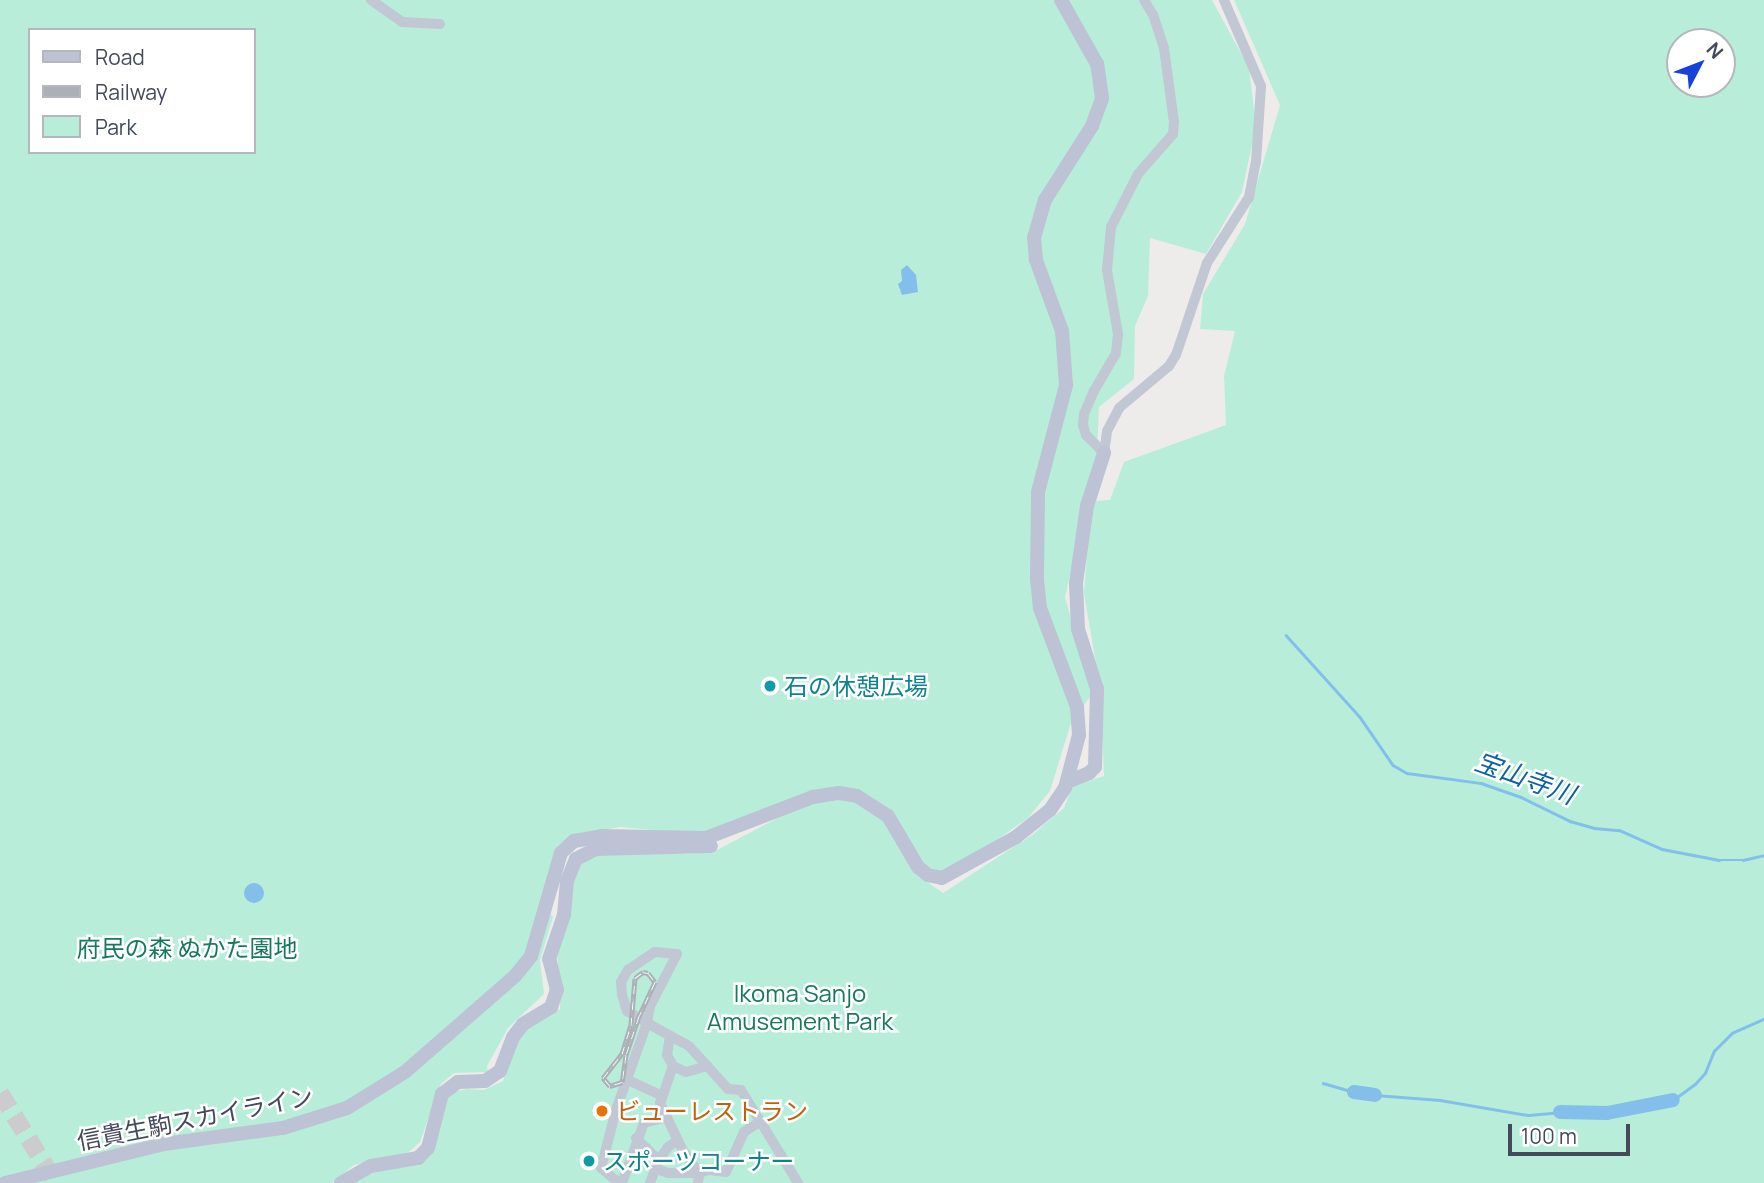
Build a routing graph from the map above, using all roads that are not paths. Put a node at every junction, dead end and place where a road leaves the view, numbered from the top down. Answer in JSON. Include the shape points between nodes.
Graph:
{"nodes":[{"id":1,"x":371,"y":0,"type":"edge"},
{"id":2,"x":1061,"y":0,"type":"edge"},
{"id":3,"x":1144,"y":0,"type":"edge"},
{"id":4,"x":1224,"y":0,"type":"edge"},
{"id":5,"x":440,"y":24,"type":"dead end"},
{"id":6,"x":1104,"y":453,"type":"junction"},
{"id":7,"x":1067,"y":782,"type":"junction"},
{"id":8,"x":773,"y":814,"type":"junction"},
{"id":9,"x":647,"y":1023,"type":"junction"},
{"id":10,"x":670,"y":1036,"type":"junction"},
{"id":11,"x":673,"y":1066,"type":"junction"},
{"id":12,"x":707,"y":1066,"type":"junction"},
{"id":13,"x":628,"y":1080,"type":"junction"},
{"id":14,"x":662,"y":1096,"type":"junction"},
{"id":15,"x":666,"y":1117,"type":"junction"},
{"id":16,"x":761,"y":1121,"type":"junction"},
{"id":17,"x":636,"y":1139,"type":"junction"},
{"id":18,"x":678,"y":1140,"type":"junction"},
{"id":19,"x":658,"y":1165,"type":"junction"},
{"id":20,"x":699,"y":1178,"type":"edge"},
{"id":21,"x":5,"y":1183,"type":"edge"},
{"id":22,"x":341,"y":1183,"type":"edge"},
{"id":23,"x":621,"y":1183,"type":"edge"},
{"id":24,"x":650,"y":1183,"type":"edge"},
{"id":25,"x":798,"y":1183,"type":"edge"}],
"edges":[{"from":1,"to":5,"type":"street","via":[[402,22]]},
{"from":2,"to":7,"type":"street","name":"信貴生駒スカイライン","via":[[1097,64],[1102,98],[1092,126],[1045,200],[1034,238],[1036,260],[1062,331],[1065,357],[1066,386],[1035,518],[1041,608],[1077,707],[1079,735]]},
{"from":3,"to":6,"type":"street","via":[[1164,47],[1173,134],[1138,174],[1111,227],[1107,270],[1118,334],[1116,353],[1084,414],[1083,425],[1086,435]]},
{"from":4,"to":6,"type":"street","via":[[1261,86],[1249,197],[1207,263],[1176,355],[1119,408],[1107,431]]},
{"from":6,"to":7,"type":"street","via":[[1088,499],[1076,583],[1082,646],[1097,689],[1095,767]]},
{"from":7,"to":8,"type":"street","name":"信貴生駒スカイライン","via":[[1035,824],[942,878],[923,872],[888,816],[857,796],[813,797]]},
{"from":8,"to":21,"type":"street","name":"信貴生駒スカイライン","via":[[699,839],[601,836],[574,841],[561,853],[531,956],[515,976],[405,1072],[347,1108],[283,1128],[164,1144]]},
{"from":8,"to":22,"type":"street","via":[[754,829],[702,849],[623,846],[596,849],[576,859],[567,881],[565,915],[549,959],[556,990],[551,1007],[518,1030],[500,1071],[485,1081],[458,1082],[442,1094],[428,1148],[418,1158],[371,1166]]},
{"from":9,"to":9,"type":"street","via":[[650,1006],[677,954],[656,952],[628,970],[621,982],[627,1011]]},
{"from":9,"to":10,"type":"street"},
{"from":9,"to":13,"type":"street"},
{"from":10,"to":11,"type":"street","via":[[667,1055]]},
{"from":10,"to":12,"type":"street","via":[[689,1046]]},
{"from":11,"to":12,"type":"street","via":[[686,1072]]},
{"from":11,"to":14,"type":"street"},
{"from":12,"to":16,"type":"street","via":[[728,1089],[741,1090]]},
{"from":13,"to":14,"type":"street"},
{"from":13,"to":23,"type":"street","via":[[601,1168]]},
{"from":14,"to":15,"type":"street"},
{"from":15,"to":17,"type":"street","via":[[644,1123]]},
{"from":15,"to":18,"type":"street"},
{"from":16,"to":20,"type":"street","via":[[748,1127],[726,1172],[709,1170]]},
{"from":16,"to":25,"type":"street"},
{"from":17,"to":19,"type":"street"},
{"from":17,"to":23,"type":"street"},
{"from":18,"to":19,"type":"street"},
{"from":18,"to":20,"type":"street"},
{"from":19,"to":20,"type":"street","via":[[668,1173]]},
{"from":19,"to":24,"type":"street"}]}
